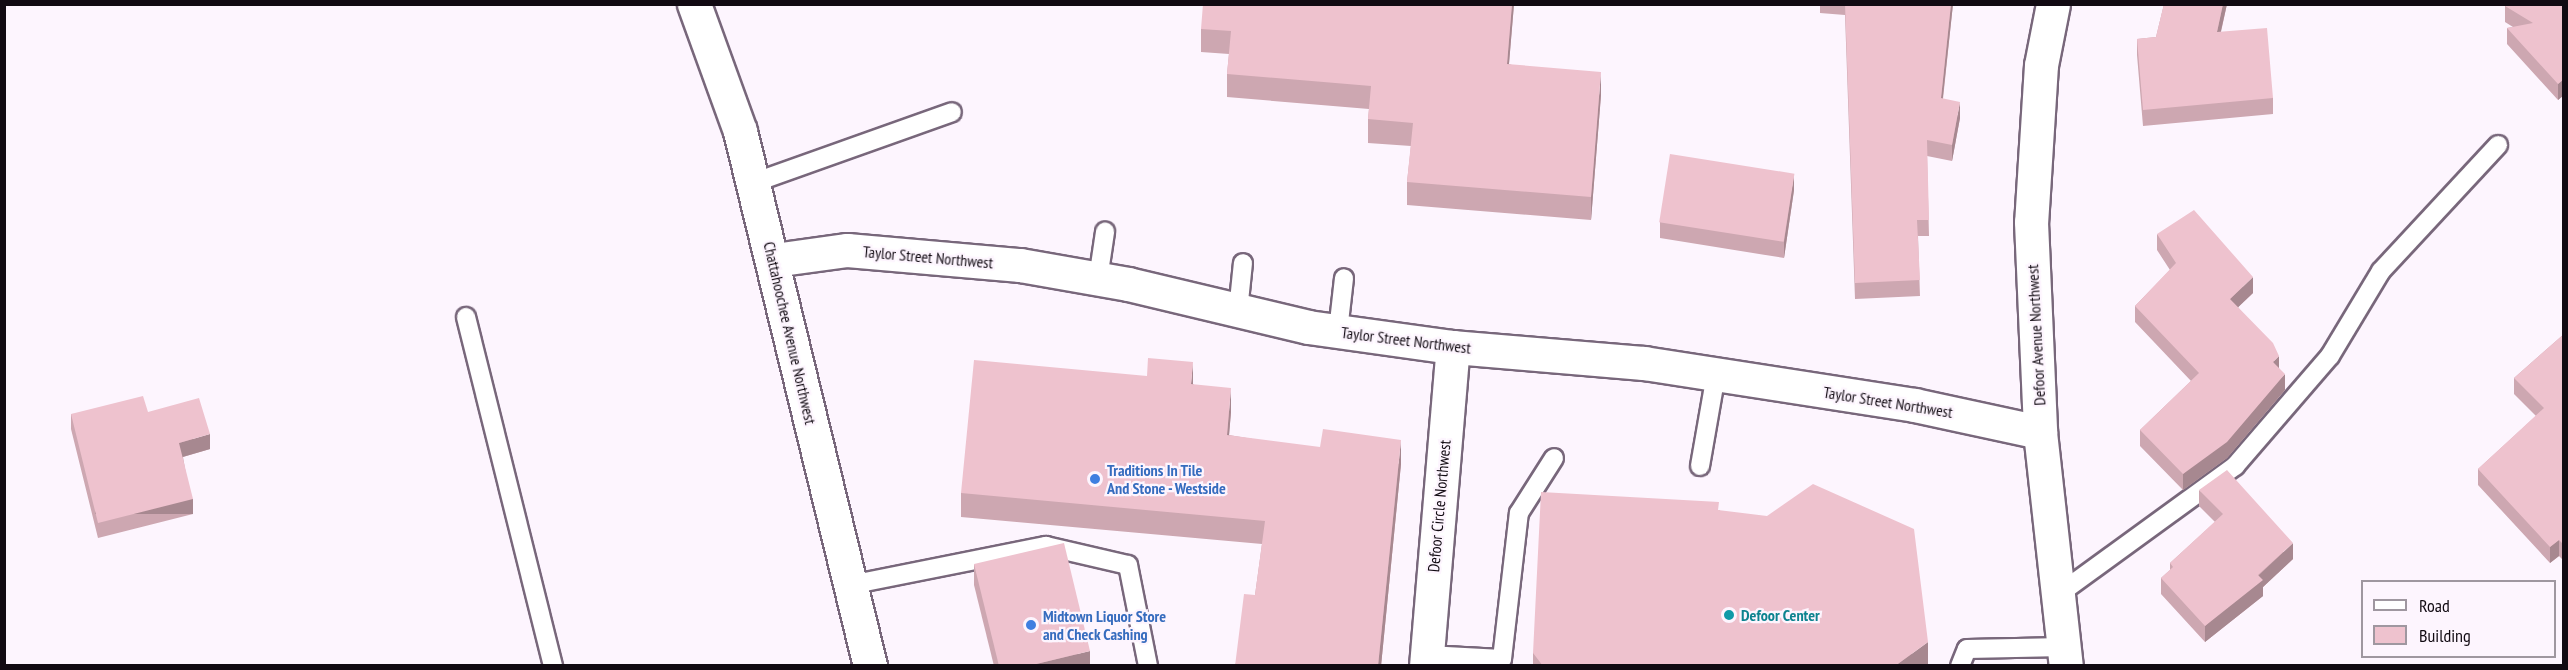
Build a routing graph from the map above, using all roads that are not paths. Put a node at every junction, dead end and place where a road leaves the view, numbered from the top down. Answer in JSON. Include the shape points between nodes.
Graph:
{"nodes":[{"id":1,"x":694,"y":4,"type":"edge"},
{"id":2,"x":2053,"y":4,"type":"edge"},
{"id":3,"x":952,"y":112,"type":"dead end"},
{"id":4,"x":2498,"y":145,"type":"dead end"},
{"id":5,"x":753,"y":183,"type":"junction"},
{"id":6,"x":1105,"y":232,"type":"dead end"},
{"id":7,"x":774,"y":260,"type":"junction"},
{"id":8,"x":1243,"y":263,"type":"dead end"},
{"id":9,"x":1344,"y":278,"type":"dead end"},
{"id":10,"x":1098,"y":279,"type":"junction"},
{"id":11,"x":1238,"y":311,"type":"junction"},
{"id":12,"x":466,"y":317,"type":"dead end"},
{"id":13,"x":1338,"y":331,"type":"junction"},
{"id":14,"x":1453,"y":347,"type":"junction"},
{"id":15,"x":1716,"y":374,"type":"junction"},
{"id":16,"x":2040,"y":432,"type":"junction"},
{"id":17,"x":1554,"y":458,"type":"dead end"},
{"id":18,"x":1700,"y":466,"type":"dead end"},
{"id":19,"x":850,"y":585,"type":"junction"},
{"id":20,"x":2059,"y":594,"type":"junction"},
{"id":21,"x":2065,"y":656,"type":"edge"},
{"id":22,"x":1426,"y":660,"type":"edge"},
{"id":23,"x":1501,"y":662,"type":"edge"},
{"id":24,"x":553,"y":666,"type":"edge"},
{"id":25,"x":870,"y":666,"type":"edge"},
{"id":26,"x":1148,"y":666,"type":"edge"},
{"id":27,"x":1960,"y":666,"type":"edge"}],
"edges":[{"from":1,"to":5,"type":"street","name":"Chattahoochee Avenue Northwest"},
{"from":2,"to":16,"type":"street","name":"Defoor Avenue Northwest","via":[[2041,65],[2031,222]]},
{"from":3,"to":5,"type":"lane"},
{"from":4,"to":20,"type":"lane","via":[[2381,271],[2330,356],[2235,466]]},
{"from":5,"to":7,"type":"street","name":"Chattahoochee Avenue Northwest"},
{"from":6,"to":10,"type":"lane"},
{"from":7,"to":10,"type":"street","name":"Taylor Street Northwest","via":[[847,250],[1020,266]]},
{"from":7,"to":19,"type":"street","name":"Chattahoochee Avenue Northwest"},
{"from":8,"to":11,"type":"lane"},
{"from":9,"to":13,"type":"lane"},
{"from":10,"to":11,"type":"street","name":"Taylor Street Northwest"},
{"from":11,"to":13,"type":"street","name":"Taylor Street Northwest"},
{"from":12,"to":24,"type":"lane"},
{"from":13,"to":14,"type":"street","name":"Taylor Street Northwest"},
{"from":14,"to":15,"type":"street","name":"Taylor Street Northwest"},
{"from":14,"to":22,"type":"street","name":"Defoor Circle Northwest"},
{"from":15,"to":16,"type":"street","name":"Taylor Street Northwest"},
{"from":15,"to":18,"type":"lane"},
{"from":16,"to":20,"type":"street","name":"Defoor Avenue Northwest"},
{"from":17,"to":23,"type":"lane","via":[[1519,513]]},
{"from":19,"to":25,"type":"street","name":"Chattahoochee Avenue Northwest"},
{"from":19,"to":26,"type":"lane","via":[[1046,546],[1128,565]]},
{"from":20,"to":21,"type":"street","name":"Defoor Avenue Northwest"},
{"from":21,"to":27,"type":"lane","via":[[1967,649]]},
{"from":22,"to":23,"type":"lane"}]}
